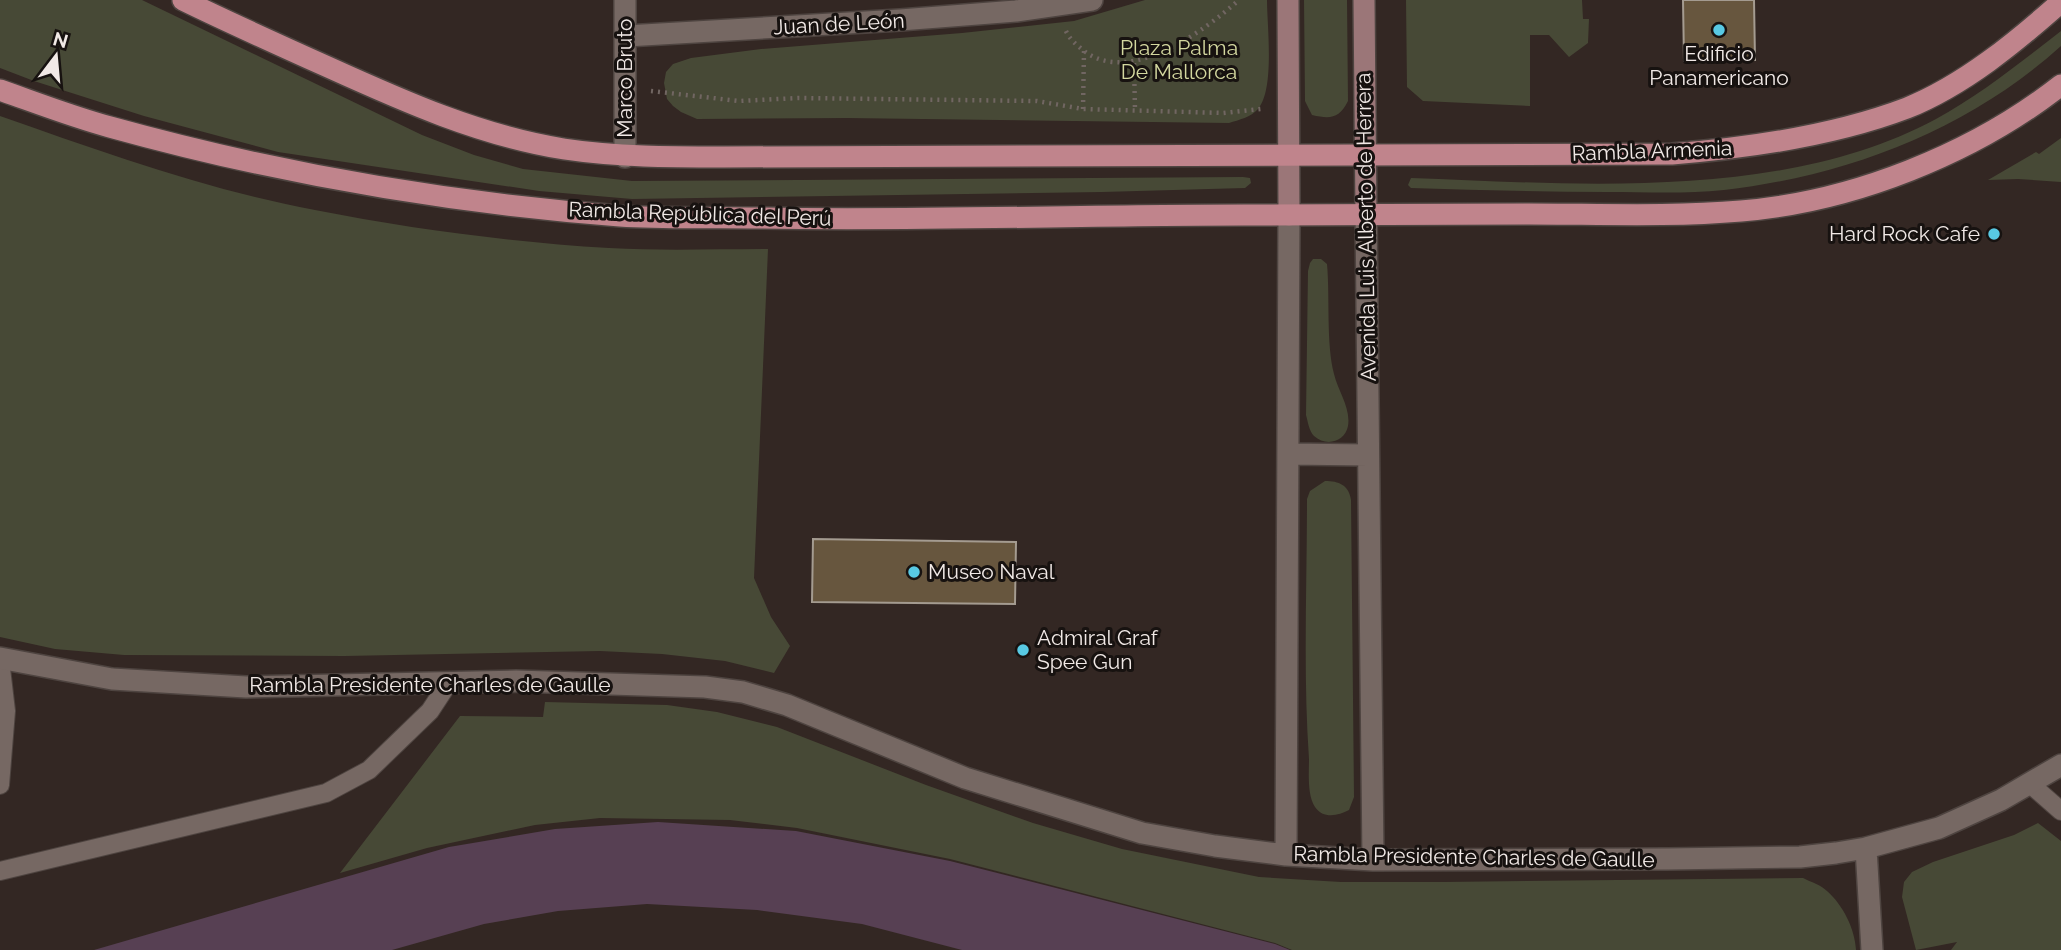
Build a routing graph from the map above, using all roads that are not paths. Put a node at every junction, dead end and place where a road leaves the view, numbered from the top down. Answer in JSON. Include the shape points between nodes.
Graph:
{"nodes":[{"id":1,"x":183,"y":0,"type":"edge"},
{"id":2,"x":625,"y":0,"type":"edge"},
{"id":3,"x":1092,"y":0,"type":"edge"},
{"id":4,"x":1288,"y":0,"type":"edge"},
{"id":5,"x":1364,"y":0,"type":"edge"},
{"id":6,"x":2061,"y":2,"type":"edge"},
{"id":7,"x":626,"y":36,"type":"junction"},
{"id":8,"x":2061,"y":85,"type":"edge"},
{"id":9,"x":0,"y":90,"type":"edge"},
{"id":10,"x":1289,"y":154,"type":"junction"},
{"id":11,"x":1365,"y":154,"type":"junction"},
{"id":12,"x":625,"y":157,"type":"junction"},
{"id":13,"x":1366,"y":214,"type":"junction"},
{"id":14,"x":1289,"y":215,"type":"junction"},
{"id":15,"x":1289,"y":454,"type":"junction"},
{"id":16,"x":1368,"y":455,"type":"junction"},
{"id":17,"x":0,"y":659,"type":"edge"},
{"id":18,"x":449,"y":682,"type":"junction"},
{"id":19,"x":2061,"y":765,"type":"edge"},
{"id":20,"x":2029,"y":783,"type":"junction"},
{"id":21,"x":0,"y":785,"type":"edge"},
{"id":22,"x":2061,"y":811,"type":"edge"},
{"id":23,"x":1866,"y":848,"type":"junction"},
{"id":24,"x":1286,"y":855,"type":"junction"},
{"id":25,"x":1373,"y":860,"type":"junction"},
{"id":26,"x":0,"y":871,"type":"edge"},
{"id":27,"x":1872,"y":950,"type":"edge"}],
"edges":[{"from":1,"to":12,"type":"main road","via":[[442,116],[562,149]]},
{"from":2,"to":7,"type":"street","name":"Marco Bruto"},
{"from":3,"to":7,"type":"street","name":"Juan de León","via":[[900,20]]},
{"from":4,"to":10,"type":"main road"},
{"from":5,"to":11,"type":"main road","name":"Avenida Luis Alberto de Herrera"},
{"from":6,"to":11,"type":"main road","name":"Rambla Armenia","via":[[1997,56],[1909,107],[1798,137],[1745,148],[1672,154]]},
{"from":7,"to":12,"type":"street","name":"Marco Bruto"},
{"from":8,"to":13,"type":"main road","via":[[1932,162],[1819,200],[1741,211],[1648,214]]},
{"from":9,"to":14,"type":"main road","name":"Rambla República del Perú","via":[[106,126],[342,180],[624,216]]},
{"from":10,"to":11,"type":"main road","name":"Rambla Armenia"},
{"from":10,"to":12,"type":"main road"},
{"from":10,"to":14,"type":"main road"},
{"from":11,"to":13,"type":"main road","name":"Avenida Luis Alberto de Herrera"},
{"from":13,"to":14,"type":"main road"},
{"from":13,"to":16,"type":"street","name":"Avenida Luis Alberto de Herrera"},
{"from":14,"to":15,"type":"street"},
{"from":15,"to":16,"type":"street"},
{"from":15,"to":24,"type":"street"},
{"from":16,"to":25,"type":"street","name":"Avenida Luis Alberto de Herrera"},
{"from":17,"to":18,"type":"street","name":"Rambla Presidente Charles de Gaulle","via":[[112,679],[246,687]]},
{"from":17,"to":21,"type":"lane","via":[[6,711]]},
{"from":18,"to":24,"type":"street","name":"Rambla Presidente Charles de Gaulle","via":[[529,681],[743,692],[787,705],[965,778],[1142,833]]},
{"from":18,"to":26,"type":"lane","via":[[430,711],[369,770],[326,793]]},
{"from":19,"to":20,"type":"street","name":"Rambla Presidente Charles de Gaulle"},
{"from":20,"to":22,"type":"lane"},
{"from":20,"to":23,"type":"street","name":"Rambla Presidente Charles de Gaulle","via":[[1939,828]]},
{"from":23,"to":25,"type":"street","name":"Rambla Presidente Charles de Gaulle","via":[[1800,857]]},
{"from":23,"to":27,"type":"street"},
{"from":24,"to":25,"type":"street","name":"Rambla Presidente Charles de Gaulle"}]}
